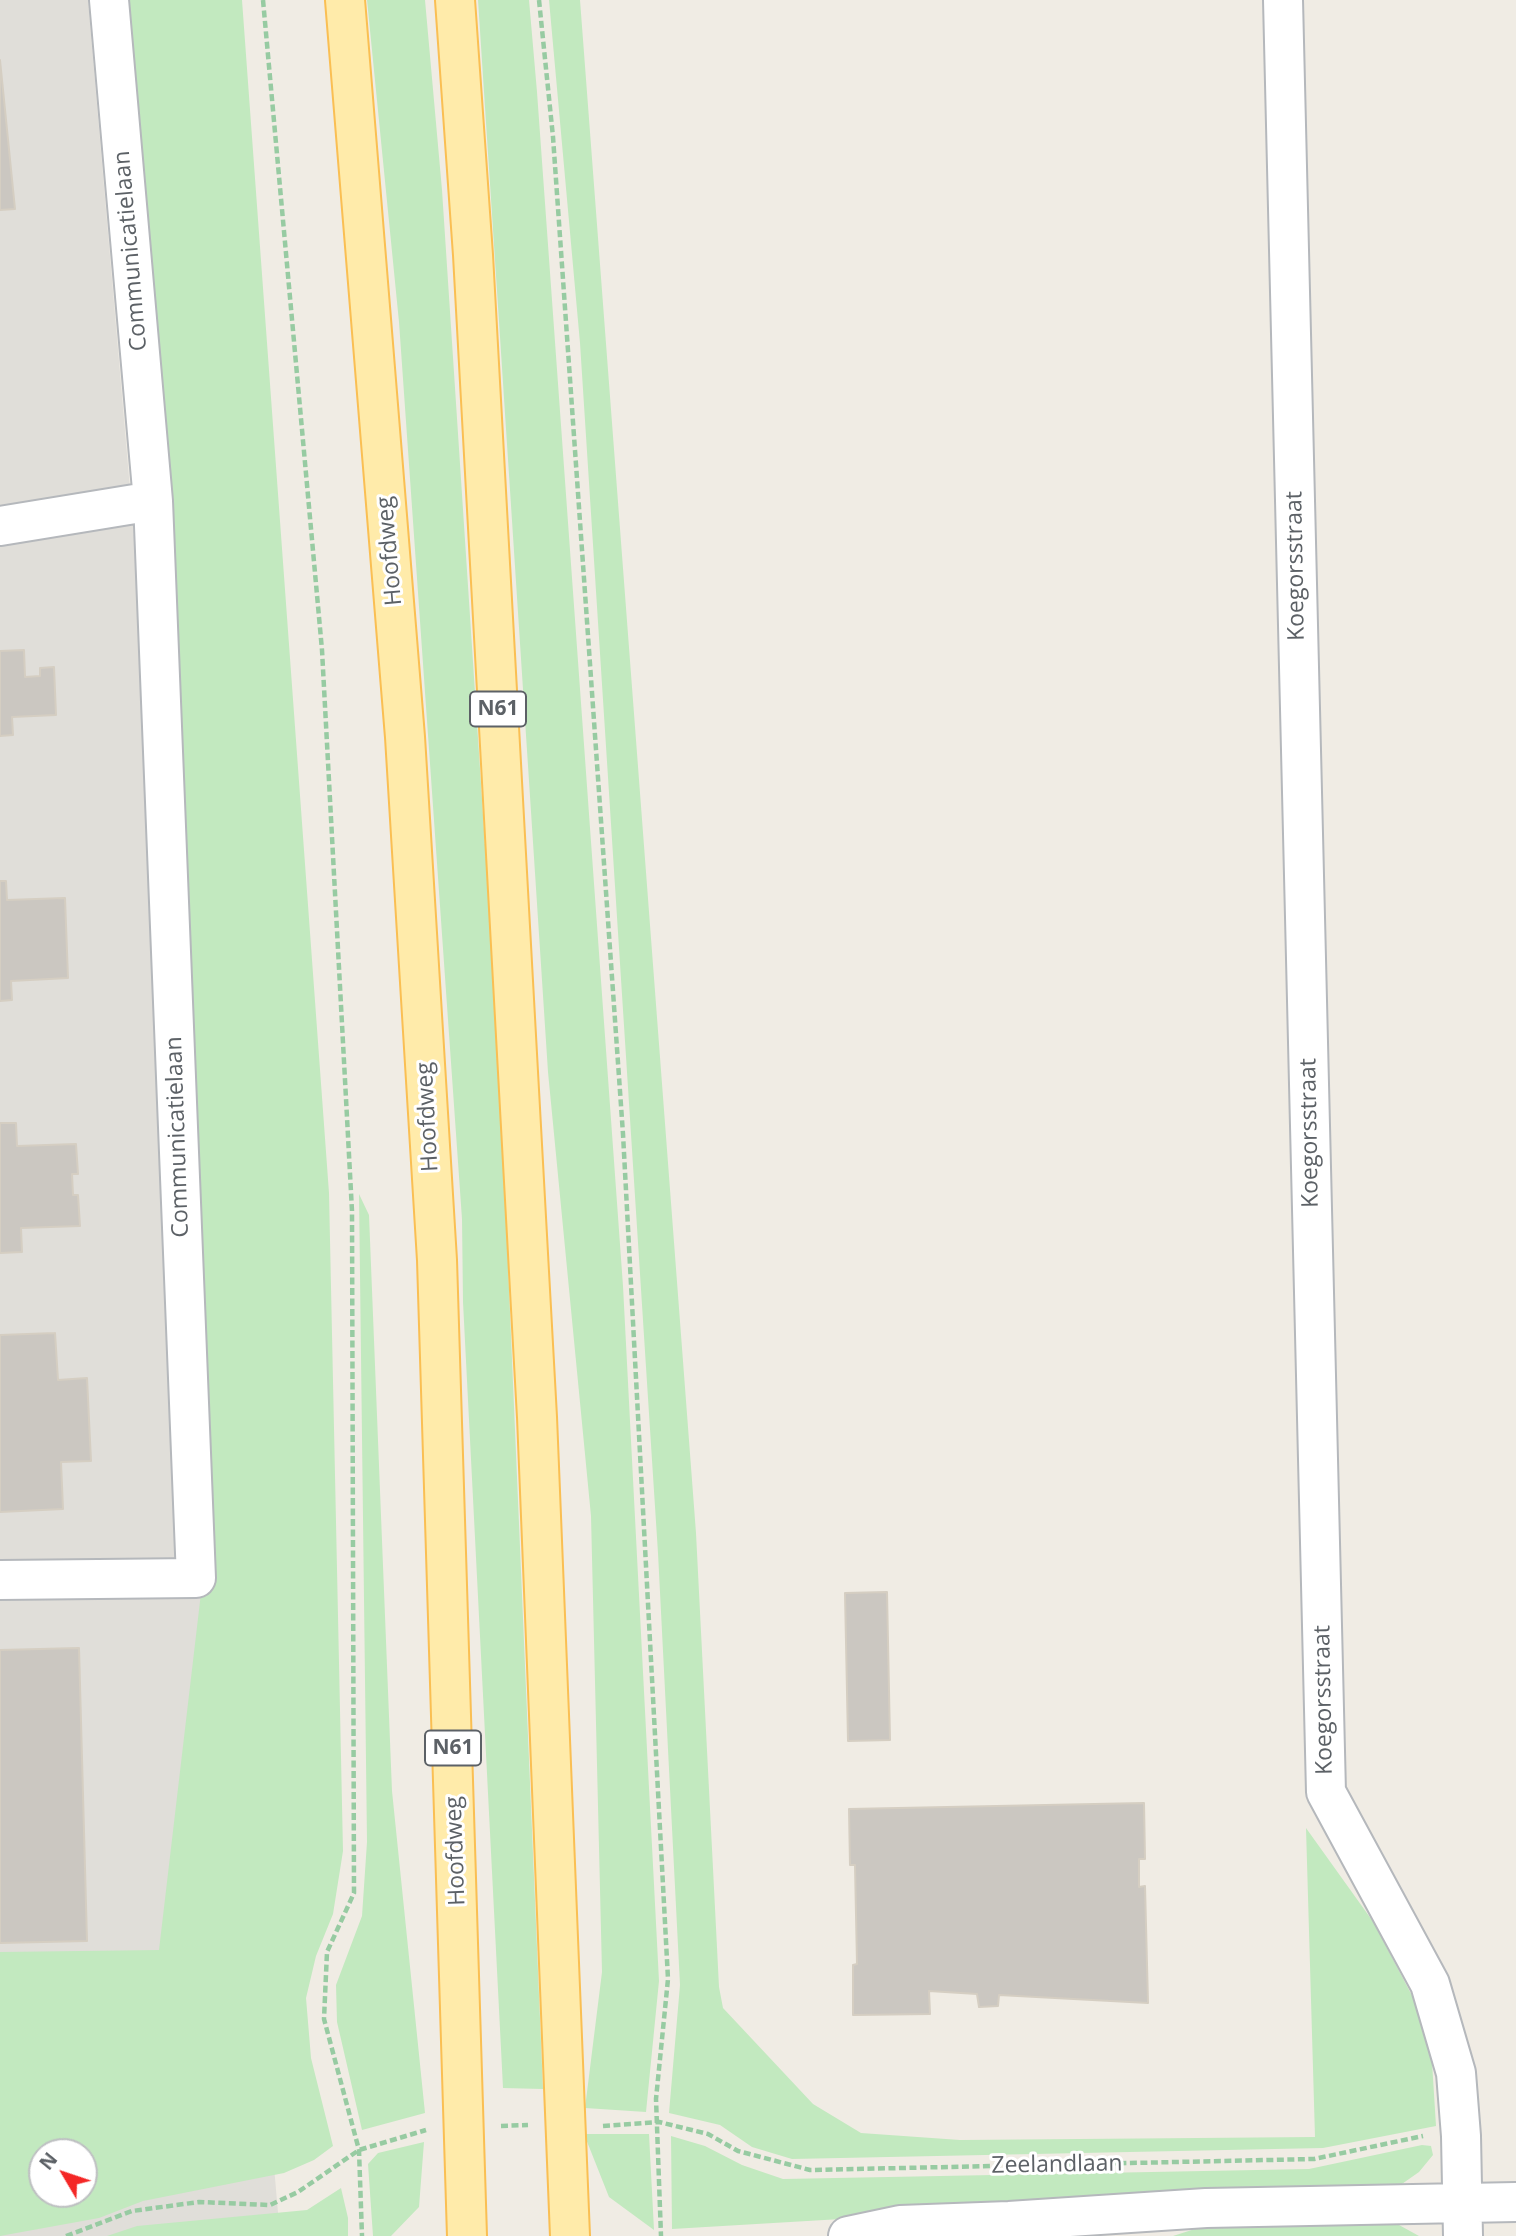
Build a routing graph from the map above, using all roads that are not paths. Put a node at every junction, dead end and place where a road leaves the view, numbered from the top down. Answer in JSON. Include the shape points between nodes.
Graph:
{"nodes":[{"id":1,"x":109,"y":0,"type":"edge"},
{"id":2,"x":345,"y":0,"type":"edge"},
{"id":3,"x":455,"y":0,"type":"edge"},
{"id":4,"x":1283,"y":0,"type":"edge"},
{"id":5,"x":153,"y":501,"type":"junction"},
{"id":6,"x":0,"y":526,"type":"edge"},
{"id":7,"x":0,"y":1580,"type":"edge"},
{"id":8,"x":1516,"y":2202,"type":"edge"},
{"id":9,"x":1463,"y":2219,"type":"edge"},
{"id":10,"x":467,"y":2236,"type":"edge"},
{"id":11,"x":570,"y":2236,"type":"edge"},
{"id":12,"x":848,"y":2236,"type":"edge"}],
"edges":[{"from":1,"to":5,"type":"street","name":"Communicatielaan"},
{"from":2,"to":10,"type":"main road","name":"Hoofdweg","number":"N61","via":[[405,737],[436,1246]]},
{"from":3,"to":11,"type":"main road","number":"N61","via":[[535,1377]]},
{"from":4,"to":9,"type":"street","name":"Koegorsstraat","via":[[1326,1791],[1430,1984],[1457,2073]]},
{"from":5,"to":6,"type":"street"},
{"from":5,"to":7,"type":"street","name":"Communicatielaan","via":[[196,1578]]},
{"from":8,"to":9,"type":"street"},
{"from":9,"to":12,"type":"street","via":[[1206,2207],[900,2225]]}]}
